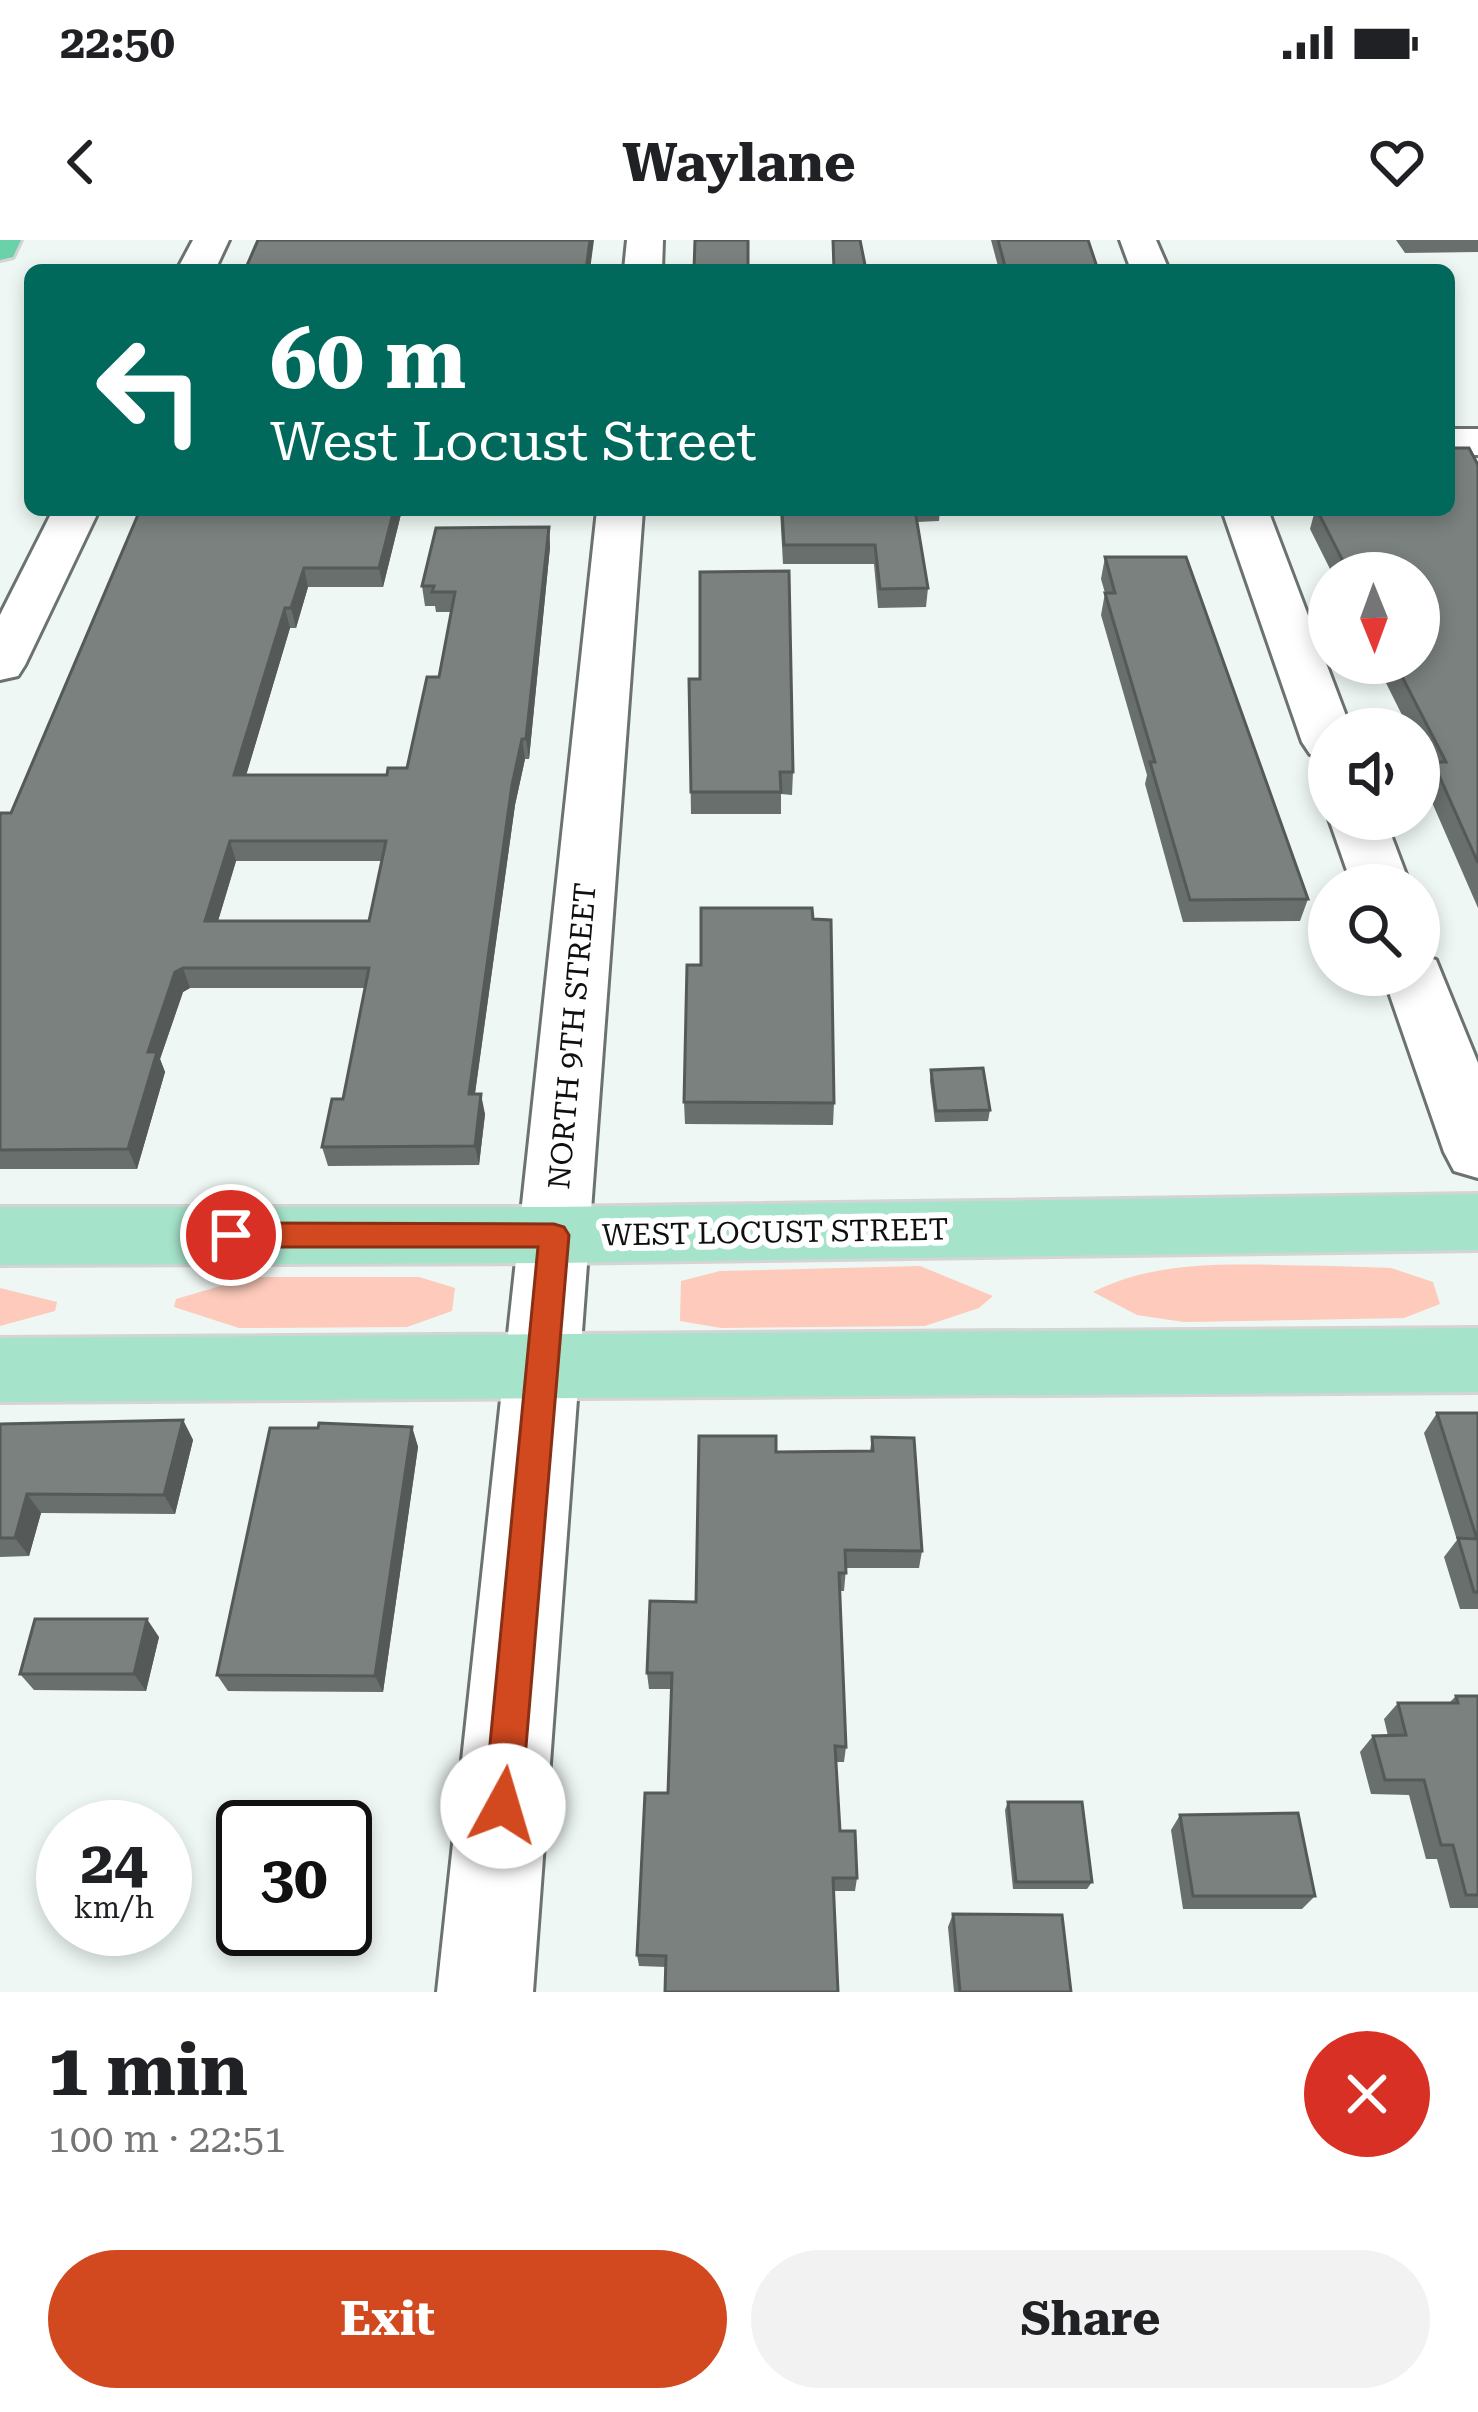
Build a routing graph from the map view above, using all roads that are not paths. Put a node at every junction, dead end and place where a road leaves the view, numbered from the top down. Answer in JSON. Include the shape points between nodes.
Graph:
{"nodes":[{"id":1,"x":3,"y":240,"type":"edge"},
{"id":2,"x":0,"y":249,"type":"edge"},
{"id":3,"x":73,"y":516,"type":"edge"},
{"id":4,"x":619,"y":516,"type":"edge"},
{"id":5,"x":1247,"y":516,"type":"edge"},
{"id":6,"x":0,"y":664,"type":"edge"},
{"id":7,"x":1317,"y":708,"type":"edge"},
{"id":8,"x":1422,"y":996,"type":"edge"},
{"id":9,"x":1478,"y":1152,"type":"edge"},
{"id":10,"x":1478,"y":1222,"type":"edge"},
{"id":11,"x":554,"y":1235,"type":"junction"},
{"id":12,"x":0,"y":1236,"type":"edge"},
{"id":13,"x":1478,"y":1360,"type":"edge"},
{"id":14,"x":543,"y":1369,"type":"junction"},
{"id":15,"x":0,"y":1370,"type":"edge"},
{"id":16,"x":485,"y":1992,"type":"edge"}],
"edges":[{"from":1,"to":2,"type":"highway"},
{"from":3,"to":6,"type":"street"},
{"from":4,"to":11,"type":"street","name":"NORTH 9TH STREET"},
{"from":5,"to":7,"type":"street"},
{"from":8,"to":9,"type":"street"},
{"from":10,"to":11,"type":"main road","name":"WEST LOCUST STREET"},
{"from":11,"to":12,"type":"main road","name":"WEST LOCUST STREET"},
{"from":11,"to":14,"type":"street","name":"NORTH 9TH STREET"},
{"from":13,"to":14,"type":"main road"},
{"from":14,"to":15,"type":"main road"},
{"from":14,"to":16,"type":"street","name":"NORTH 9TH STREET"}]}
